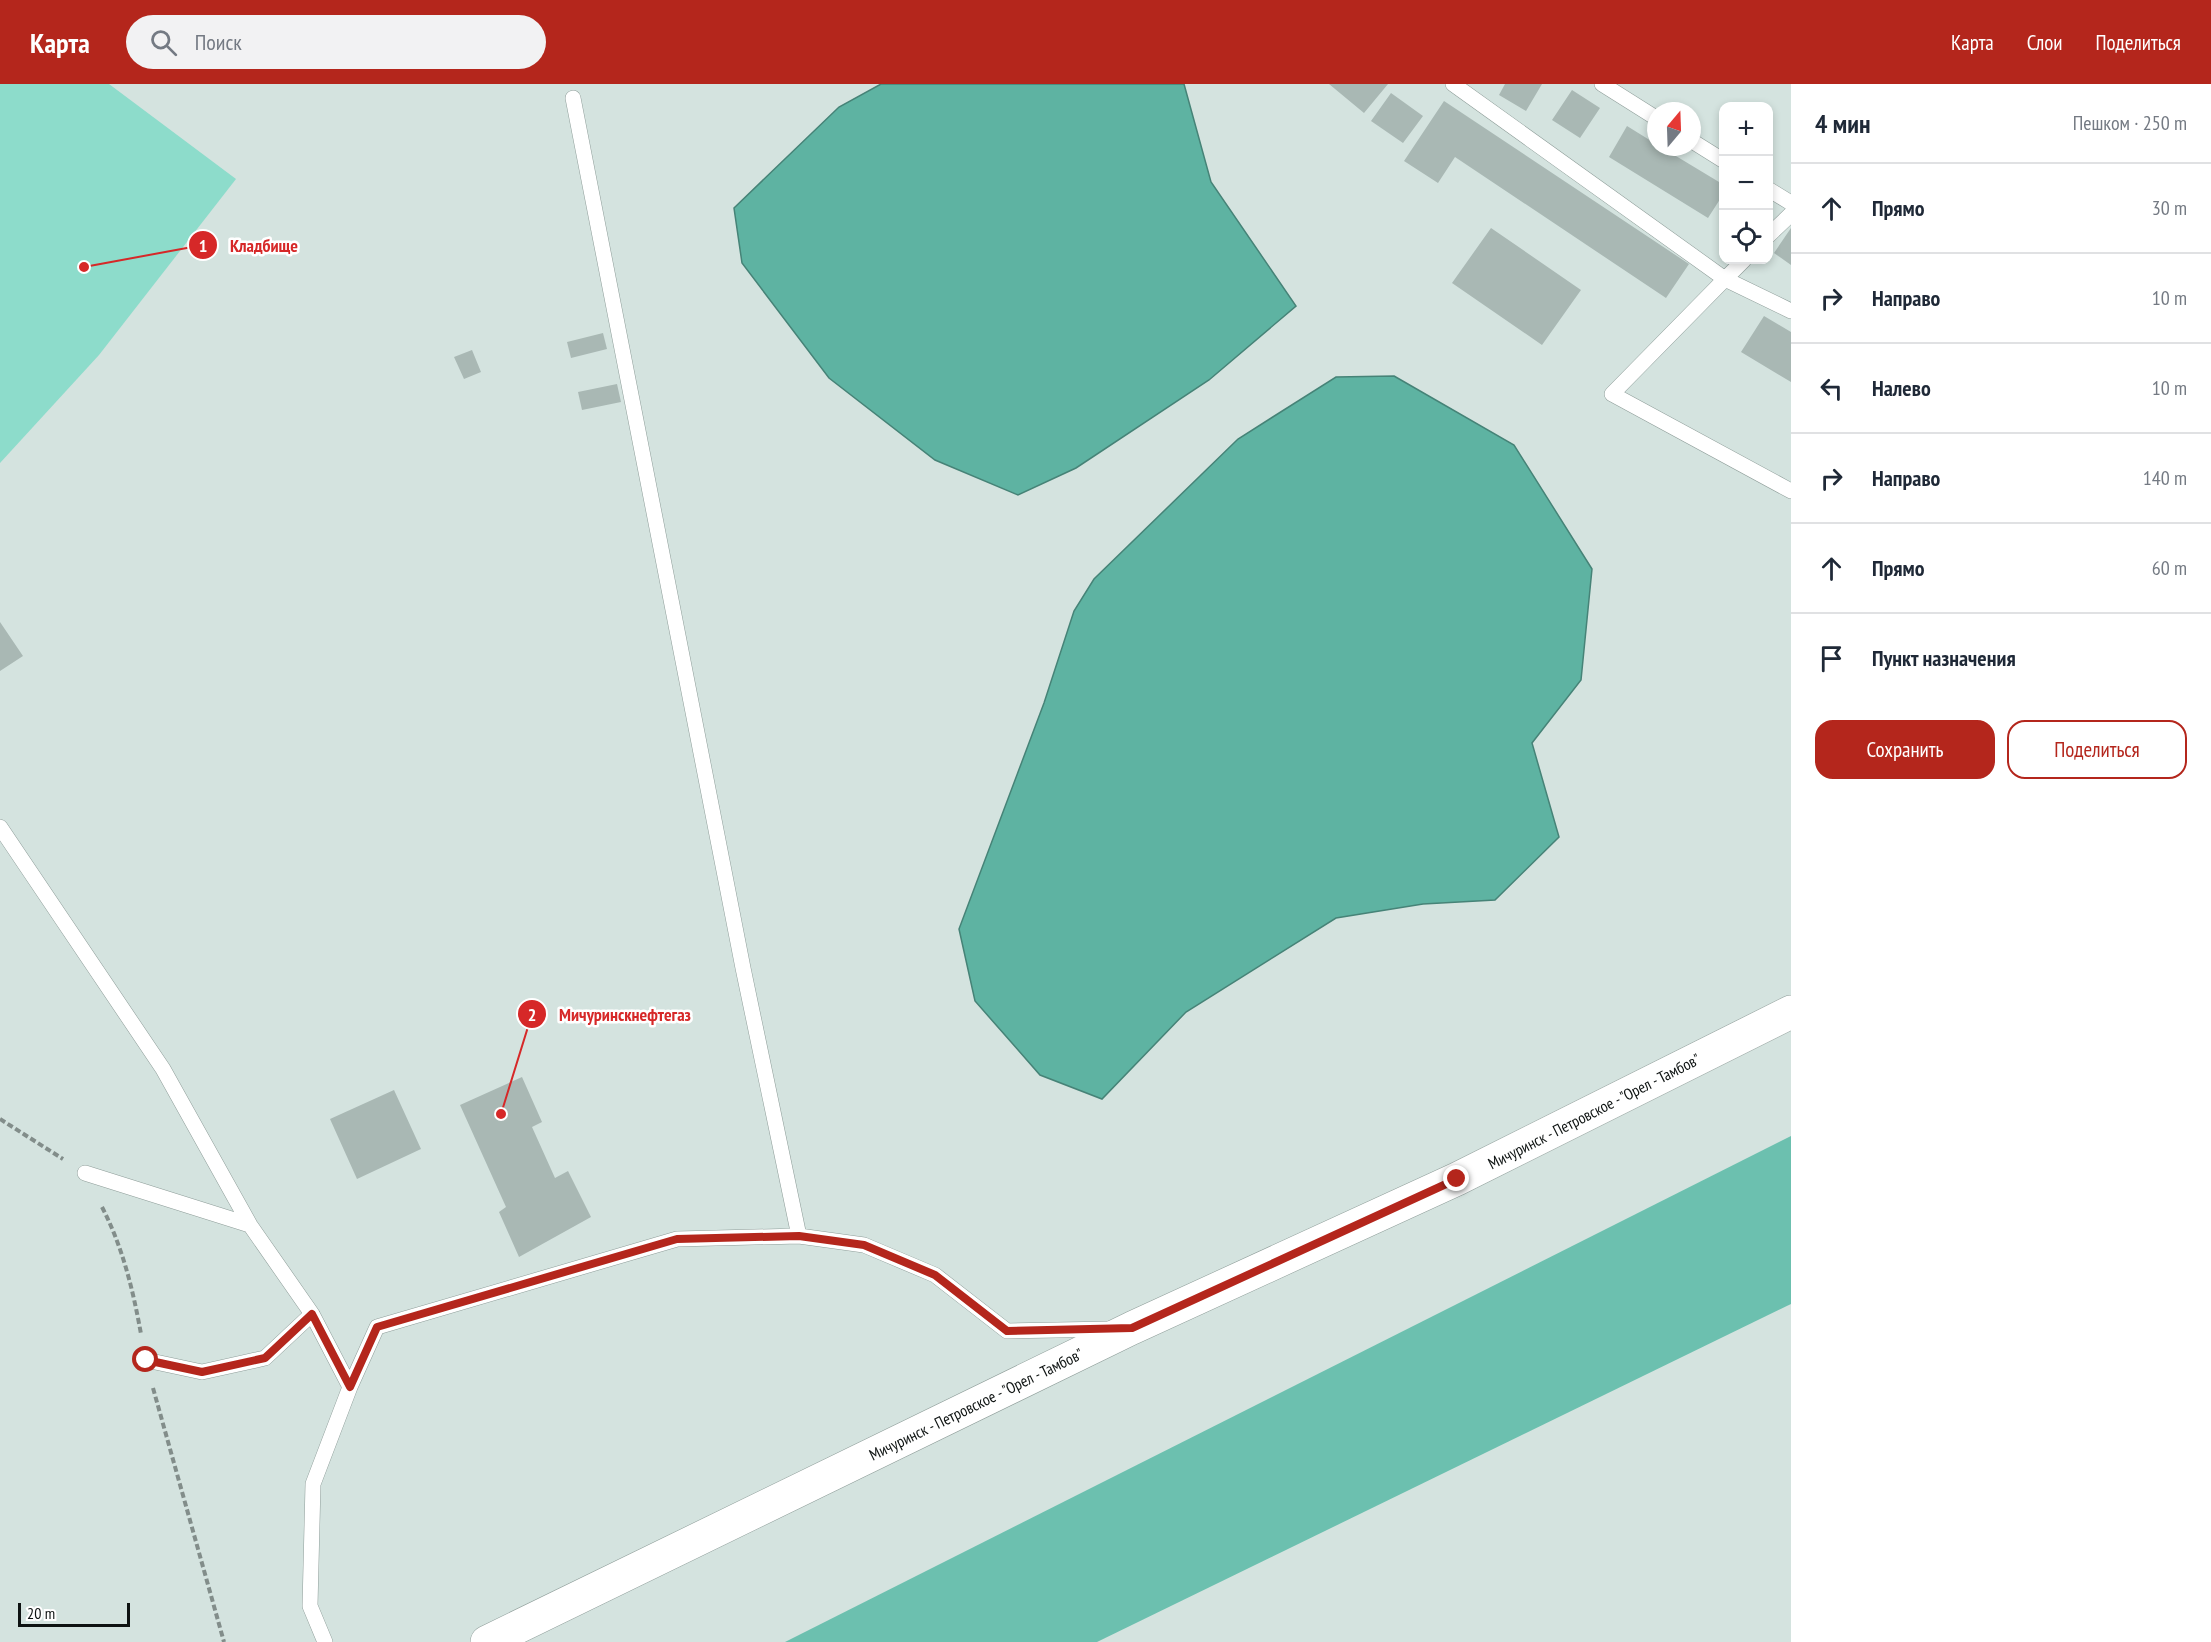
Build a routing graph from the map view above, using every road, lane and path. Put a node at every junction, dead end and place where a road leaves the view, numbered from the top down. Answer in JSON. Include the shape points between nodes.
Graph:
{"nodes":[{"id":1,"x":1453,"y":84,"type":"edge"},
{"id":2,"x":1602,"y":84,"type":"edge"},
{"id":3,"x":573,"y":98,"type":"dead end"},
{"id":4,"x":1647,"y":112,"type":"edge"},
{"id":5,"x":1701,"y":147,"type":"edge"},
{"id":6,"x":1719,"y":158,"type":"edge"},
{"id":7,"x":1773,"y":192,"type":"edge"},
{"id":8,"x":1791,"y":203,"type":"edge"},
{"id":9,"x":1791,"y":214,"type":"edge"},
{"id":10,"x":1773,"y":231,"type":"edge"},
{"id":11,"x":1740,"y":264,"type":"edge"},
{"id":12,"x":1725,"y":279,"type":"junction"},
{"id":13,"x":1791,"y":311,"type":"edge"},
{"id":14,"x":1791,"y":491,"type":"edge"},
{"id":15,"x":0,"y":826,"type":"edge"},
{"id":16,"x":1791,"y":1012,"type":"edge"},
{"id":17,"x":85,"y":1173,"type":"dead end"},
{"id":18,"x":250,"y":1225,"type":"junction"},
{"id":19,"x":799,"y":1236,"type":"junction"},
{"id":20,"x":312,"y":1314,"type":"junction"},
{"id":21,"x":1132,"y":1328,"type":"junction"},
{"id":22,"x":146,"y":1360,"type":"dead end"},
{"id":23,"x":350,"y":1387,"type":"junction"},
{"id":24,"x":325,"y":1642,"type":"edge"},
{"id":25,"x":487,"y":1642,"type":"edge"}],
"edges":[{"from":1,"to":12,"type":"lane"},
{"from":2,"to":4,"type":"lane"},
{"from":3,"to":19,"type":"lane"},
{"from":5,"to":6,"type":"lane"},
{"from":7,"to":8,"type":"lane"},
{"from":9,"to":10,"type":"lane"},
{"from":11,"to":12,"type":"lane"},
{"from":12,"to":13,"type":"lane"},
{"from":12,"to":14,"type":"lane","via":[[1612,394]]},
{"from":15,"to":18,"type":"lane","via":[[163,1069]]},
{"from":16,"to":21,"type":"street","name":"Мичуринск - Петровское - \"Орел - Тамбов\"","via":[[1457,1179]]},
{"from":17,"to":18,"type":"lane"},
{"from":18,"to":20,"type":"lane"},
{"from":19,"to":21,"type":"lane","via":[[864,1245],[935,1275],[1007,1331]]},
{"from":19,"to":23,"type":"lane","via":[[677,1239],[377,1327]]},
{"from":20,"to":22,"type":"lane","via":[[265,1358],[202,1372]]},
{"from":20,"to":23,"type":"lane"},
{"from":21,"to":25,"type":"street","name":"Мичуринск - Петровское - \"Орел - Тамбов\""},
{"from":23,"to":24,"type":"lane","via":[[313,1484],[310,1606]]}]}
